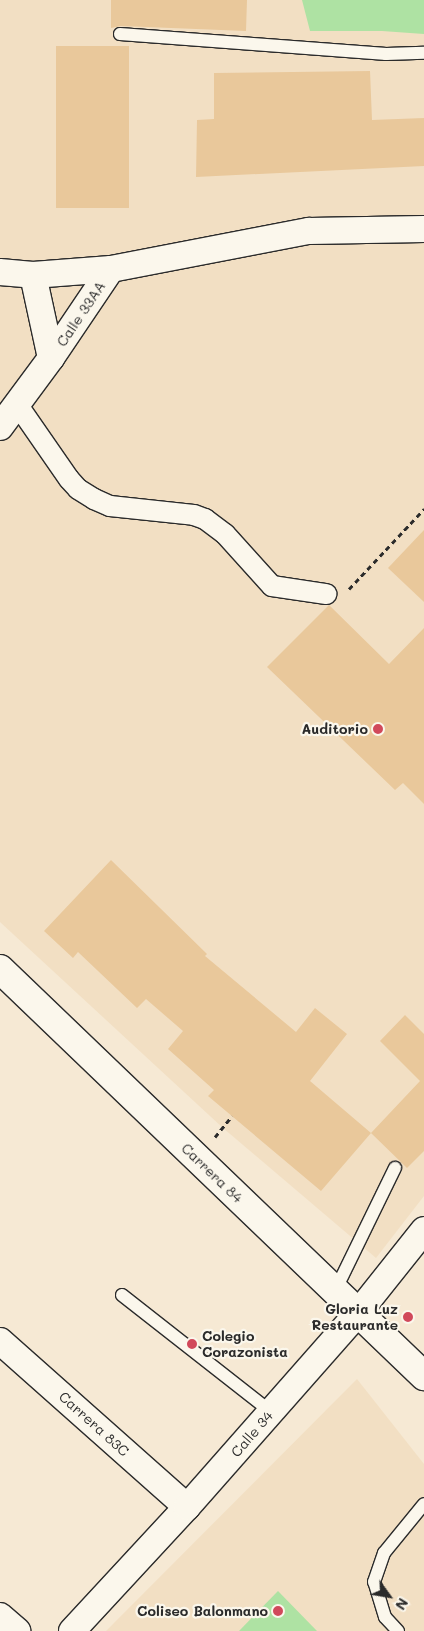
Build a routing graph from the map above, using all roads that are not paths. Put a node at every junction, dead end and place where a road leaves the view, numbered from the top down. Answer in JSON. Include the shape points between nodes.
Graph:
{"nodes":[{"id":1,"x":120,"y":34,"type":"dead end"},
{"id":2,"x":424,"y":53,"type":"edge"},
{"id":3,"x":424,"y":229,"type":"edge"},
{"id":4,"x":111,"y":269,"type":"junction"},
{"id":5,"x":0,"y":272,"type":"edge"},
{"id":6,"x":33,"y":275,"type":"junction"},
{"id":7,"x":51,"y":358,"type":"junction"},
{"id":8,"x":17,"y":404,"type":"junction"},
{"id":9,"x":0,"y":427,"type":"edge"},
{"id":10,"x":326,"y":594,"type":"road end"},
{"id":11,"x":0,"y":969,"type":"edge"},
{"id":12,"x":395,"y":1168,"type":"dead end"},
{"id":13,"x":424,"y":1230,"type":"edge"},
{"id":14,"x":336,"y":1291,"type":"junction"},
{"id":15,"x":122,"y":1295,"type":"dead end"},
{"id":16,"x":358,"y":1313,"type":"junction"},
{"id":17,"x":0,"y":1341,"type":"edge"},
{"id":18,"x":424,"y":1376,"type":"edge"},
{"id":19,"x":271,"y":1412,"type":"junction"},
{"id":20,"x":424,"y":1504,"type":"edge"},
{"id":21,"x":187,"y":1507,"type":"junction"},
{"id":22,"x":0,"y":1616,"type":"edge"},
{"id":23,"x":17,"y":1631,"type":"edge"},
{"id":24,"x":72,"y":1631,"type":"edge"},
{"id":25,"x":398,"y":1631,"type":"edge"}],
"edges":[{"from":1,"to":2,"type":"lane","via":[[386,54]]},
{"from":3,"to":4,"type":"street","via":[[309,231]]},
{"from":4,"to":6,"type":"street"},
{"from":4,"to":7,"type":"street","name":"Calle 33AA"},
{"from":5,"to":6,"type":"street"},
{"from":6,"to":7,"type":"street","name":"Calle 33AA"},
{"from":7,"to":8,"type":"street","name":"Calle 33AA"},
{"from":8,"to":9,"type":"street","name":"Calle 33AA"},
{"from":8,"to":10,"type":"street","via":[[69,479],[94,499],[110,506],[206,519],[225,534],[272,586]]},
{"from":11,"to":14,"type":"street","name":"Carrera 84"},
{"from":12,"to":14,"type":"lane"},
{"from":13,"to":16,"type":"street","name":"Calle 34"},
{"from":14,"to":16,"type":"street","name":"Carrera 84"},
{"from":15,"to":19,"type":"lane"},
{"from":16,"to":18,"type":"street","name":"Carrera 84"},
{"from":16,"to":19,"type":"street","name":"Calle 34"},
{"from":17,"to":21,"type":"street","name":"Carrera 83C"},
{"from":19,"to":21,"type":"street","name":"Calle 34"},
{"from":20,"to":25,"type":"lane","via":[[384,1553],[374,1582],[385,1618]]},
{"from":21,"to":24,"type":"street","name":"Calle 34"},
{"from":22,"to":23,"type":"street"}]}
